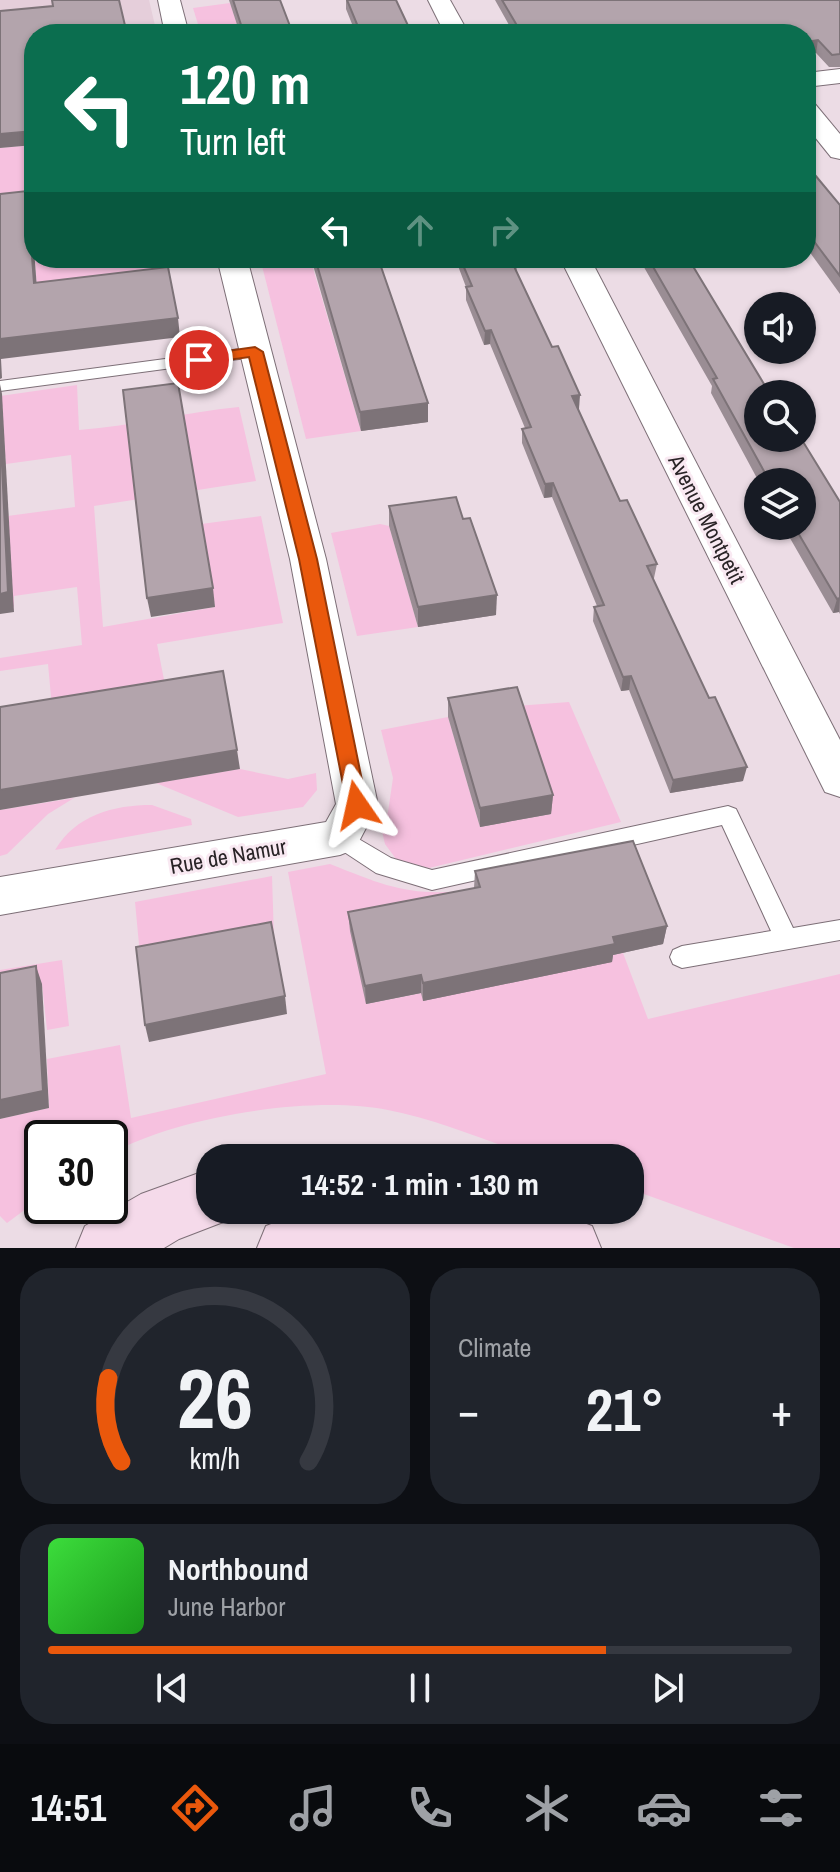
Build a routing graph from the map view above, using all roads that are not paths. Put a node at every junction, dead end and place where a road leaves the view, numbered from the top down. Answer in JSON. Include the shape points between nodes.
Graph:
{"nodes":[{"id":1,"x":169,"y":0,"type":"edge"},
{"id":2,"x":439,"y":0,"type":"edge"},
{"id":3,"x":175,"y":24,"type":"edge"},
{"id":4,"x":452,"y":24,"type":"edge"},
{"id":5,"x":840,"y":76,"type":"edge"},
{"id":6,"x":816,"y":79,"type":"edge"},
{"id":7,"x":816,"y":121,"type":"edge"},
{"id":8,"x":840,"y":151,"type":"edge"},
{"id":9,"x":234,"y":268,"type":"edge"},
{"id":10,"x":580,"y":268,"type":"edge"},
{"id":11,"x":255,"y":352,"type":"junction"},
{"id":12,"x":0,"y":386,"type":"edge"},
{"id":13,"x":840,"y":780,"type":"edge"},
{"id":14,"x":340,"y":837,"type":"junction"},
{"id":15,"x":0,"y":896,"type":"edge"},
{"id":16,"x":840,"y":930,"type":"edge"},
{"id":17,"x":786,"y":939,"type":"junction"},
{"id":18,"x":682,"y":957,"type":"dead end"},
{"id":19,"x":196,"y":1203,"type":"edge"},
{"id":20,"x":421,"y":1224,"type":"edge"},
{"id":21,"x":503,"y":1224,"type":"edge"},
{"id":22,"x":107,"y":1248,"type":"edge"},
{"id":23,"x":288,"y":1248,"type":"edge"},
{"id":24,"x":570,"y":1248,"type":"edge"}],
"edges":[{"from":1,"to":3,"type":"street"},
{"from":2,"to":4,"type":"street"},
{"from":5,"to":6,"type":"street"},
{"from":7,"to":8,"type":"street"},
{"from":9,"to":11,"type":"street"},
{"from":10,"to":13,"type":"street","name":"Avenue Montpetit"},
{"from":11,"to":12,"type":"lane"},
{"from":11,"to":14,"type":"street","via":[[308,559],[357,805]]},
{"from":14,"to":15,"type":"street","name":"Rue de Namur"},
{"from":14,"to":17,"type":"lane","via":[[384,866],[432,880],[728,815]]},
{"from":16,"to":17,"type":"lane"},
{"from":17,"to":18,"type":"lane"},
{"from":19,"to":22,"type":"street","via":[[162,1215]]},
{"from":20,"to":23,"type":"street","via":[[311,1239]]},
{"from":21,"to":24,"type":"street"}]}
